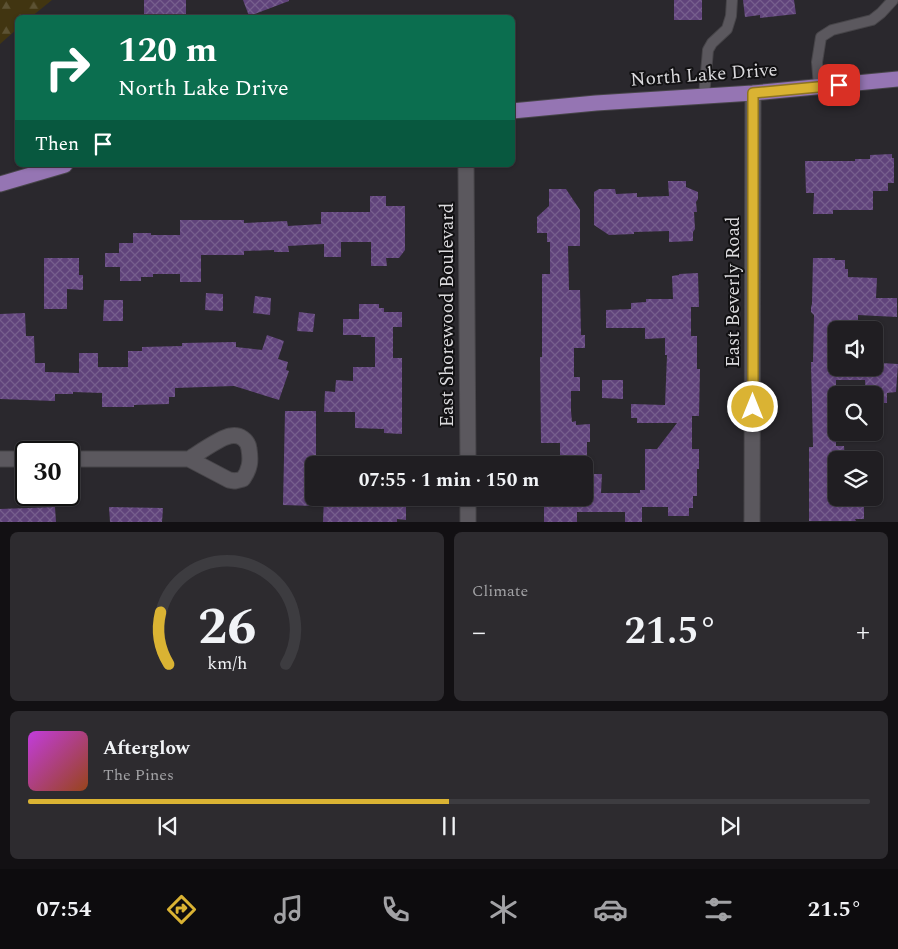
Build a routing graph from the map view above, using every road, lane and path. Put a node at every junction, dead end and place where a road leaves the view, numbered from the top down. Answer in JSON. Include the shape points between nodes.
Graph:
{"nodes":[{"id":1,"x":732,"y":0,"type":"edge"},
{"id":2,"x":893,"y":0,"type":"edge"},
{"id":3,"x":898,"y":79,"type":"edge"},
{"id":4,"x":819,"y":86,"type":"junction"},
{"id":5,"x":753,"y":93,"type":"junction"},
{"id":6,"x":704,"y":96,"type":"junction"},
{"id":7,"x":515,"y":111,"type":"edge"},
{"id":8,"x":58,"y":167,"type":"edge"},
{"id":9,"x":466,"y":167,"type":"edge"},
{"id":10,"x":0,"y":184,"type":"edge"},
{"id":11,"x":468,"y":456,"type":"edge"},
{"id":12,"x":0,"y":459,"type":"edge"},
{"id":13,"x":15,"y":459,"type":"edge"},
{"id":14,"x":80,"y":459,"type":"edge"},
{"id":15,"x":189,"y":459,"type":"dead end"},
{"id":16,"x":468,"y":506,"type":"edge"},
{"id":17,"x":468,"y":522,"type":"edge"},
{"id":18,"x":752,"y":522,"type":"edge"}],
"edges":[{"from":1,"to":6,"type":"lane","via":[[732,16],[727,29],[708,50]]},
{"from":2,"to":4,"type":"lane","via":[[872,20],[832,30],[821,37],[817,62]]},
{"from":3,"to":4,"type":"main road","name":"North Lake Drive"},
{"from":4,"to":5,"type":"main road","name":"North Lake Drive"},
{"from":5,"to":6,"type":"main road","name":"North Lake Drive"},
{"from":5,"to":18,"type":"street","name":"East Beverly Road"},
{"from":6,"to":7,"type":"main road","name":"North Lake Drive"},
{"from":8,"to":10,"type":"main road"},
{"from":9,"to":11,"type":"street","name":"East Shorewood Boulevard"},
{"from":12,"to":13,"type":"street"},
{"from":14,"to":15,"type":"street"},
{"from":16,"to":17,"type":"street"}]}
